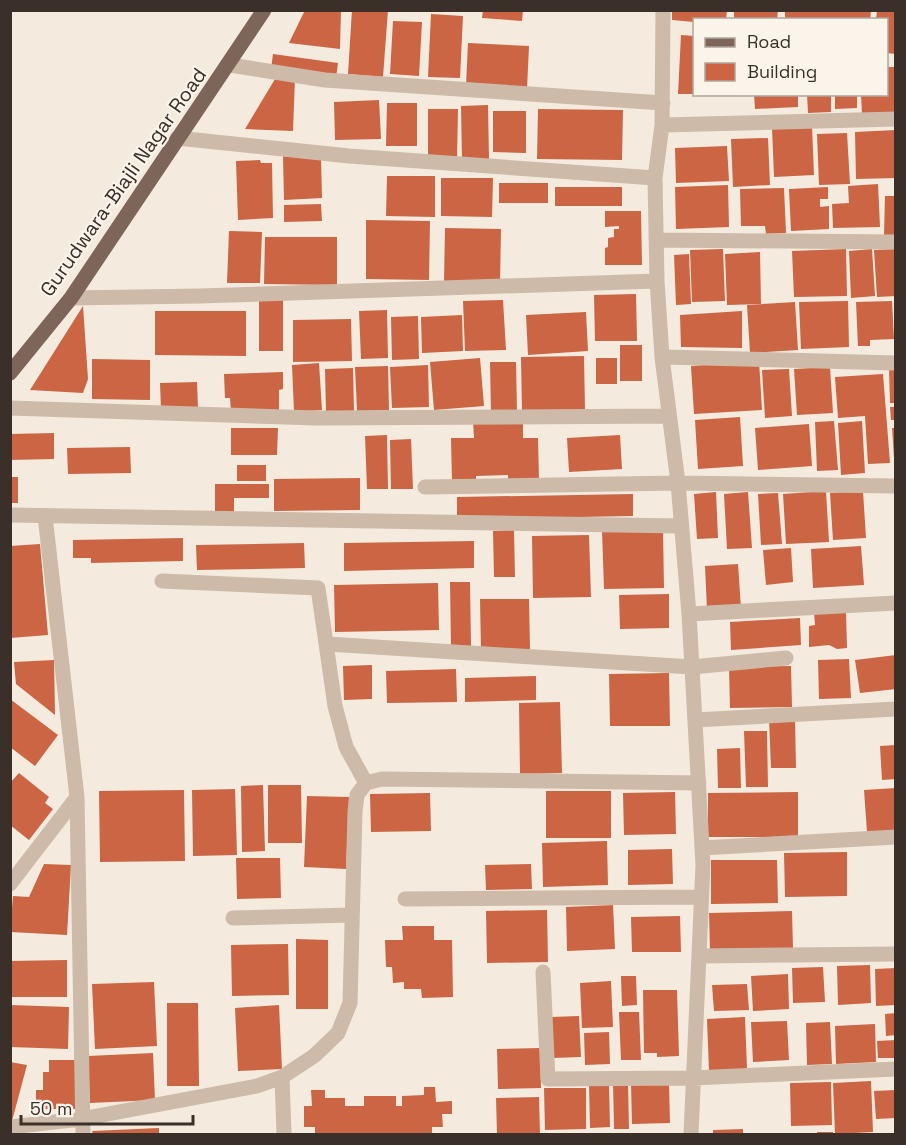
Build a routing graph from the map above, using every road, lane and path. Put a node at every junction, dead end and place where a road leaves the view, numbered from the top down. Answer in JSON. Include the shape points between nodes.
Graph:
{"nodes":[{"id":1,"x":264,"y":10,"type":"edge"},
{"id":2,"x":663,"y":10,"type":"edge"},
{"id":3,"x":230,"y":65,"type":"junction"},
{"id":4,"x":663,"y":103,"type":"junction"},
{"id":5,"x":896,"y":119,"type":"edge"},
{"id":6,"x":662,"y":125,"type":"junction"},
{"id":7,"x":177,"y":138,"type":"junction"},
{"id":8,"x":655,"y":178,"type":"junction"},
{"id":9,"x":658,"y":240,"type":"junction"},
{"id":10,"x":896,"y":242,"type":"edge"},
{"id":11,"x":657,"y":281,"type":"junction"},
{"id":12,"x":71,"y":298,"type":"junction"},
{"id":13,"x":662,"y":357,"type":"junction"},
{"id":14,"x":896,"y":363,"type":"edge"},
{"id":15,"x":10,"y":373,"type":"edge"},
{"id":16,"x":10,"y":408,"type":"edge"},
{"id":17,"x":668,"y":416,"type":"junction"},
{"id":18,"x":678,"y":483,"type":"junction"},
{"id":19,"x":896,"y":486,"type":"edge"},
{"id":20,"x":424,"y":487,"type":"dead end"},
{"id":21,"x":10,"y":515,"type":"edge"},
{"id":22,"x":45,"y":516,"type":"junction"},
{"id":23,"x":680,"y":526,"type":"junction"},
{"id":24,"x":162,"y":581,"type":"dead end"},
{"id":25,"x":896,"y":603,"type":"edge"},
{"id":26,"x":689,"y":614,"type":"junction"},
{"id":27,"x":328,"y":644,"type":"junction"},
{"id":28,"x":786,"y":658,"type":"dead end"},
{"id":29,"x":692,"y":667,"type":"junction"},
{"id":30,"x":896,"y":709,"type":"edge"},
{"id":31,"x":695,"y":720,"type":"junction"},
{"id":32,"x":366,"y":783,"type":"junction"},
{"id":33,"x":699,"y":783,"type":"junction"},
{"id":34,"x":77,"y":797,"type":"junction"},
{"id":35,"x":896,"y":837,"type":"edge"},
{"id":36,"x":702,"y":848,"type":"junction"},
{"id":37,"x":10,"y":884,"type":"edge"},
{"id":38,"x":701,"y":897,"type":"junction"},
{"id":39,"x":405,"y":899,"type":"dead end"},
{"id":40,"x":352,"y":915,"type":"junction"},
{"id":41,"x":232,"y":918,"type":"dead end"},
{"id":42,"x":896,"y":954,"type":"edge"},
{"id":43,"x":699,"y":956,"type":"junction"},
{"id":44,"x":543,"y":972,"type":"dead end"},
{"id":45,"x":896,"y":1069,"type":"edge"},
{"id":46,"x":282,"y":1077,"type":"junction"},
{"id":47,"x":692,"y":1078,"type":"junction"},
{"id":48,"x":10,"y":1127,"type":"edge"},
{"id":49,"x":82,"y":1127,"type":"edge"},
{"id":50,"x":284,"y":1134,"type":"edge"},
{"id":51,"x":691,"y":1134,"type":"edge"}],
"edges":[{"from":1,"to":3,"type":"main road","name":"Gurudwara-Biajli Nagar Road"},
{"from":2,"to":4,"type":"street"},
{"from":3,"to":4,"type":"street","via":[[325,80]]},
{"from":3,"to":7,"type":"main road","name":"Gurudwara-Biajli Nagar Road"},
{"from":4,"to":6,"type":"street"},
{"from":5,"to":6,"type":"street"},
{"from":6,"to":8,"type":"street"},
{"from":7,"to":8,"type":"street","via":[[349,156]]},
{"from":7,"to":12,"type":"main road","name":"Gurudwara-Biajli Nagar Road"},
{"from":8,"to":9,"type":"street"},
{"from":9,"to":10,"type":"street"},
{"from":9,"to":11,"type":"street"},
{"from":11,"to":12,"type":"street"},
{"from":11,"to":13,"type":"street"},
{"from":12,"to":15,"type":"main road","name":"Gurudwara-Biajli Nagar Road"},
{"from":13,"to":14,"type":"street"},
{"from":13,"to":17,"type":"street"},
{"from":16,"to":17,"type":"street","via":[[316,418]]},
{"from":17,"to":18,"type":"street"},
{"from":18,"to":19,"type":"street"},
{"from":18,"to":20,"type":"street"},
{"from":18,"to":23,"type":"street"},
{"from":21,"to":22,"type":"street"},
{"from":22,"to":23,"type":"street"},
{"from":22,"to":34,"type":"street"},
{"from":23,"to":26,"type":"street"},
{"from":24,"to":27,"type":"street","via":[[318,588]]},
{"from":25,"to":26,"type":"street"},
{"from":26,"to":29,"type":"street"},
{"from":27,"to":29,"type":"street"},
{"from":27,"to":32,"type":"street","via":[[335,706],[346,747]]},
{"from":28,"to":29,"type":"street"},
{"from":29,"to":31,"type":"street"},
{"from":30,"to":31,"type":"street"},
{"from":31,"to":33,"type":"street"},
{"from":32,"to":33,"type":"street","via":[[382,779]]},
{"from":32,"to":40,"type":"street","via":[[357,795]]},
{"from":33,"to":36,"type":"street"},
{"from":34,"to":37,"type":"street"},
{"from":34,"to":49,"type":"street"},
{"from":35,"to":36,"type":"street"},
{"from":36,"to":38,"type":"street"},
{"from":38,"to":39,"type":"street"},
{"from":38,"to":43,"type":"street"},
{"from":40,"to":41,"type":"street"},
{"from":40,"to":46,"type":"street","via":[[350,1003],[338,1033],[314,1056]]},
{"from":42,"to":43,"type":"street"},
{"from":43,"to":47,"type":"street"},
{"from":44,"to":47,"type":"street","via":[[548,1079]]},
{"from":45,"to":47,"type":"street"},
{"from":46,"to":49,"type":"street"},
{"from":46,"to":50,"type":"street"},
{"from":47,"to":51,"type":"street"},
{"from":48,"to":49,"type":"street"}]}
